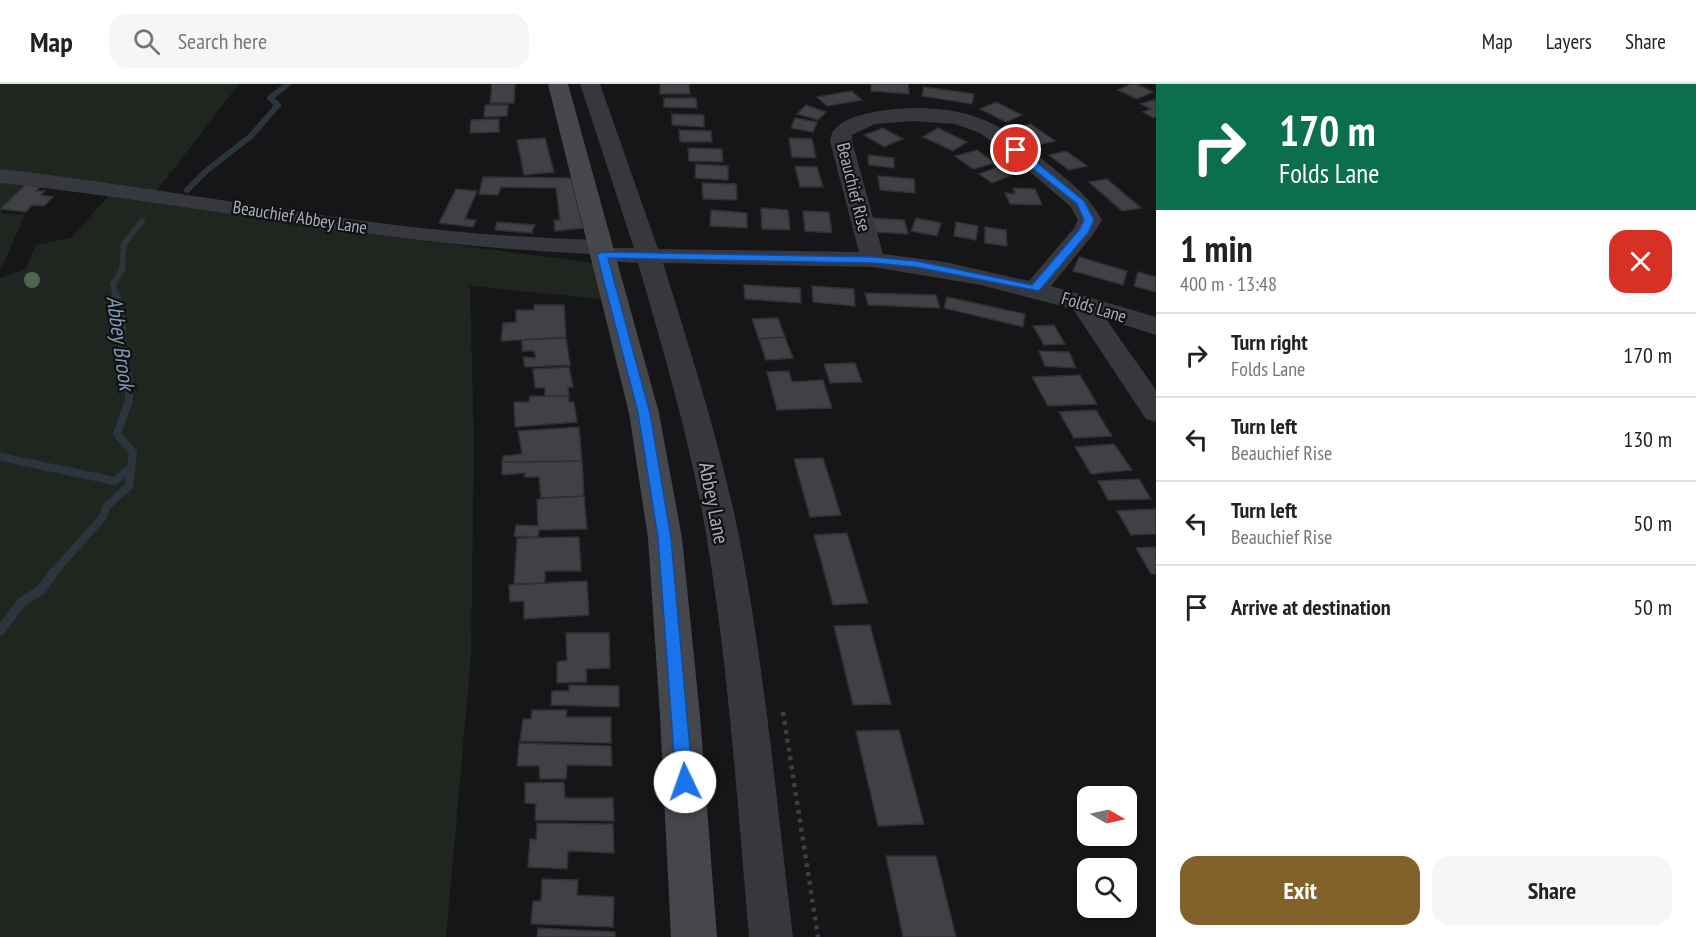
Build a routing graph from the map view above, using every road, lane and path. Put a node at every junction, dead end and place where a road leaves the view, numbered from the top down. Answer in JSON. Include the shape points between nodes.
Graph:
{"nodes":[{"id":1,"x":558,"y":84,"type":"edge"},
{"id":2,"x":590,"y":84,"type":"edge"},
{"id":3,"x":0,"y":176,"type":"edge"},
{"id":4,"x":601,"y":251,"type":"junction"},
{"id":5,"x":648,"y":254,"type":"junction"},
{"id":6,"x":873,"y":260,"type":"junction"},
{"id":7,"x":1035,"y":289,"type":"junction"},
{"id":8,"x":1082,"y":303,"type":"junction"},
{"id":9,"x":1156,"y":326,"type":"edge"},
{"id":10,"x":1156,"y":412,"type":"edge"},
{"id":11,"x":694,"y":937,"type":"edge"},
{"id":12,"x":771,"y":937,"type":"edge"}],
"edges":[{"from":1,"to":4,"type":"main road"},
{"from":2,"to":5,"type":"street","name":"Abbey Lane"},
{"from":3,"to":4,"type":"street","name":"Beauchief Abbey Lane","via":[[115,188],[363,227]]},
{"from":4,"to":5,"type":"street","name":"Folds Lane"},
{"from":4,"to":11,"type":"main road","via":[[644,413],[664,538],[681,716]]},
{"from":5,"to":6,"type":"street","name":"Folds Lane"},
{"from":5,"to":12,"type":"street","name":"Abbey Lane","via":[[694,406],[720,524],[743,673]]},
{"from":6,"to":7,"type":"street","name":"Folds Lane","via":[[916,264]]},
{"from":6,"to":7,"type":"street","name":"Beauchief Rise","via":[[842,133],[848,126],[880,116],[942,117],[985,127],[1086,210],[1089,220],[1084,231]]},
{"from":7,"to":8,"type":"street","name":"Folds Lane"},
{"from":8,"to":9,"type":"street","name":"Folds Lane"},
{"from":8,"to":10,"type":"street"}]}
